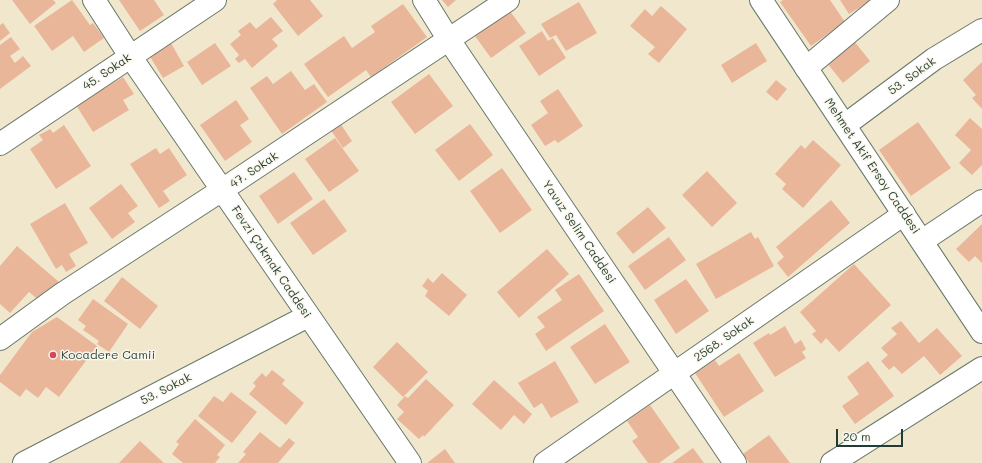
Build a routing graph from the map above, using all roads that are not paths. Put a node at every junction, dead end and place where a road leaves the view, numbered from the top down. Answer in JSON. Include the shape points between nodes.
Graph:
{"nodes":[{"id":1,"x":94,"y":0,"type":"edge"},
{"id":2,"x":215,"y":0,"type":"edge"},
{"id":3,"x":424,"y":0,"type":"edge"},
{"id":4,"x":508,"y":0,"type":"edge"},
{"id":5,"x":761,"y":0,"type":"edge"},
{"id":6,"x":888,"y":0,"type":"edge"},
{"id":7,"x":982,"y":30,"type":"edge"},
{"id":8,"x":449,"y":40,"type":"junction"},
{"id":9,"x":130,"y":56,"type":"junction"},
{"id":10,"x":806,"y":68,"type":"junction"},
{"id":11,"x":845,"y":125,"type":"junction"},
{"id":12,"x":0,"y":144,"type":"edge"},
{"id":13,"x":222,"y":190,"type":"junction"},
{"id":14,"x":982,"y":202,"type":"edge"},
{"id":15,"x":904,"y":214,"type":"junction"},
{"id":16,"x":922,"y":242,"type":"junction"},
{"id":17,"x":308,"y":316,"type":"junction"},
{"id":18,"x":982,"y":332,"type":"edge"},
{"id":19,"x":0,"y":339,"type":"edge"},
{"id":20,"x":982,"y":368,"type":"edge"},
{"id":21,"x":675,"y":373,"type":"junction"},
{"id":22,"x":24,"y":463,"type":"edge"},
{"id":23,"x":410,"y":463,"type":"edge"},
{"id":24,"x":545,"y":463,"type":"edge"},
{"id":25,"x":735,"y":463,"type":"edge"},
{"id":26,"x":832,"y":463,"type":"edge"}],
"edges":[{"from":1,"to":9,"type":"street","name":"Fevzi Çakmak Caddesi"},
{"from":2,"to":9,"type":"street","name":"45. Sokak"},
{"from":3,"to":8,"type":"street","name":"Yavuz Selim Caddesi"},
{"from":4,"to":8,"type":"street","name":"47. Sokak"},
{"from":5,"to":10,"type":"street","name":"Mehmet Akif Ersoy Caddesi"},
{"from":6,"to":10,"type":"street"},
{"from":7,"to":11,"type":"street","name":"53. Sokak","via":[[934,59]]},
{"from":8,"to":13,"type":"street","name":"47. Sokak"},
{"from":8,"to":21,"type":"street","name":"Yavuz Selim Caddesi"},
{"from":9,"to":12,"type":"street","name":"45. Sokak"},
{"from":9,"to":13,"type":"street","name":"Fevzi Çakmak Caddesi"},
{"from":10,"to":11,"type":"street","name":"Mehmet Akif Ersoy Caddesi"},
{"from":11,"to":15,"type":"street","name":"Mehmet Akif Ersoy Caddesi"},
{"from":13,"to":17,"type":"street","name":"Fevzi Çakmak Caddesi"},
{"from":13,"to":19,"type":"street","name":"47. Sokak","via":[[62,294]]},
{"from":14,"to":16,"type":"street"},
{"from":15,"to":16,"type":"street","name":"Mehmet Akif Ersoy Caddesi"},
{"from":15,"to":21,"type":"street","name":"2568. Sokak"},
{"from":16,"to":18,"type":"street","name":"Mehmet Akif Ersoy Caddesi"},
{"from":17,"to":22,"type":"street","name":"53. Sokak"},
{"from":17,"to":23,"type":"street","name":"Fevzi Çakmak Caddesi"},
{"from":20,"to":26,"type":"street"},
{"from":21,"to":24,"type":"street","name":"2568. Sokak"},
{"from":21,"to":25,"type":"street","name":"Yavuz Selim Caddesi"}]}
